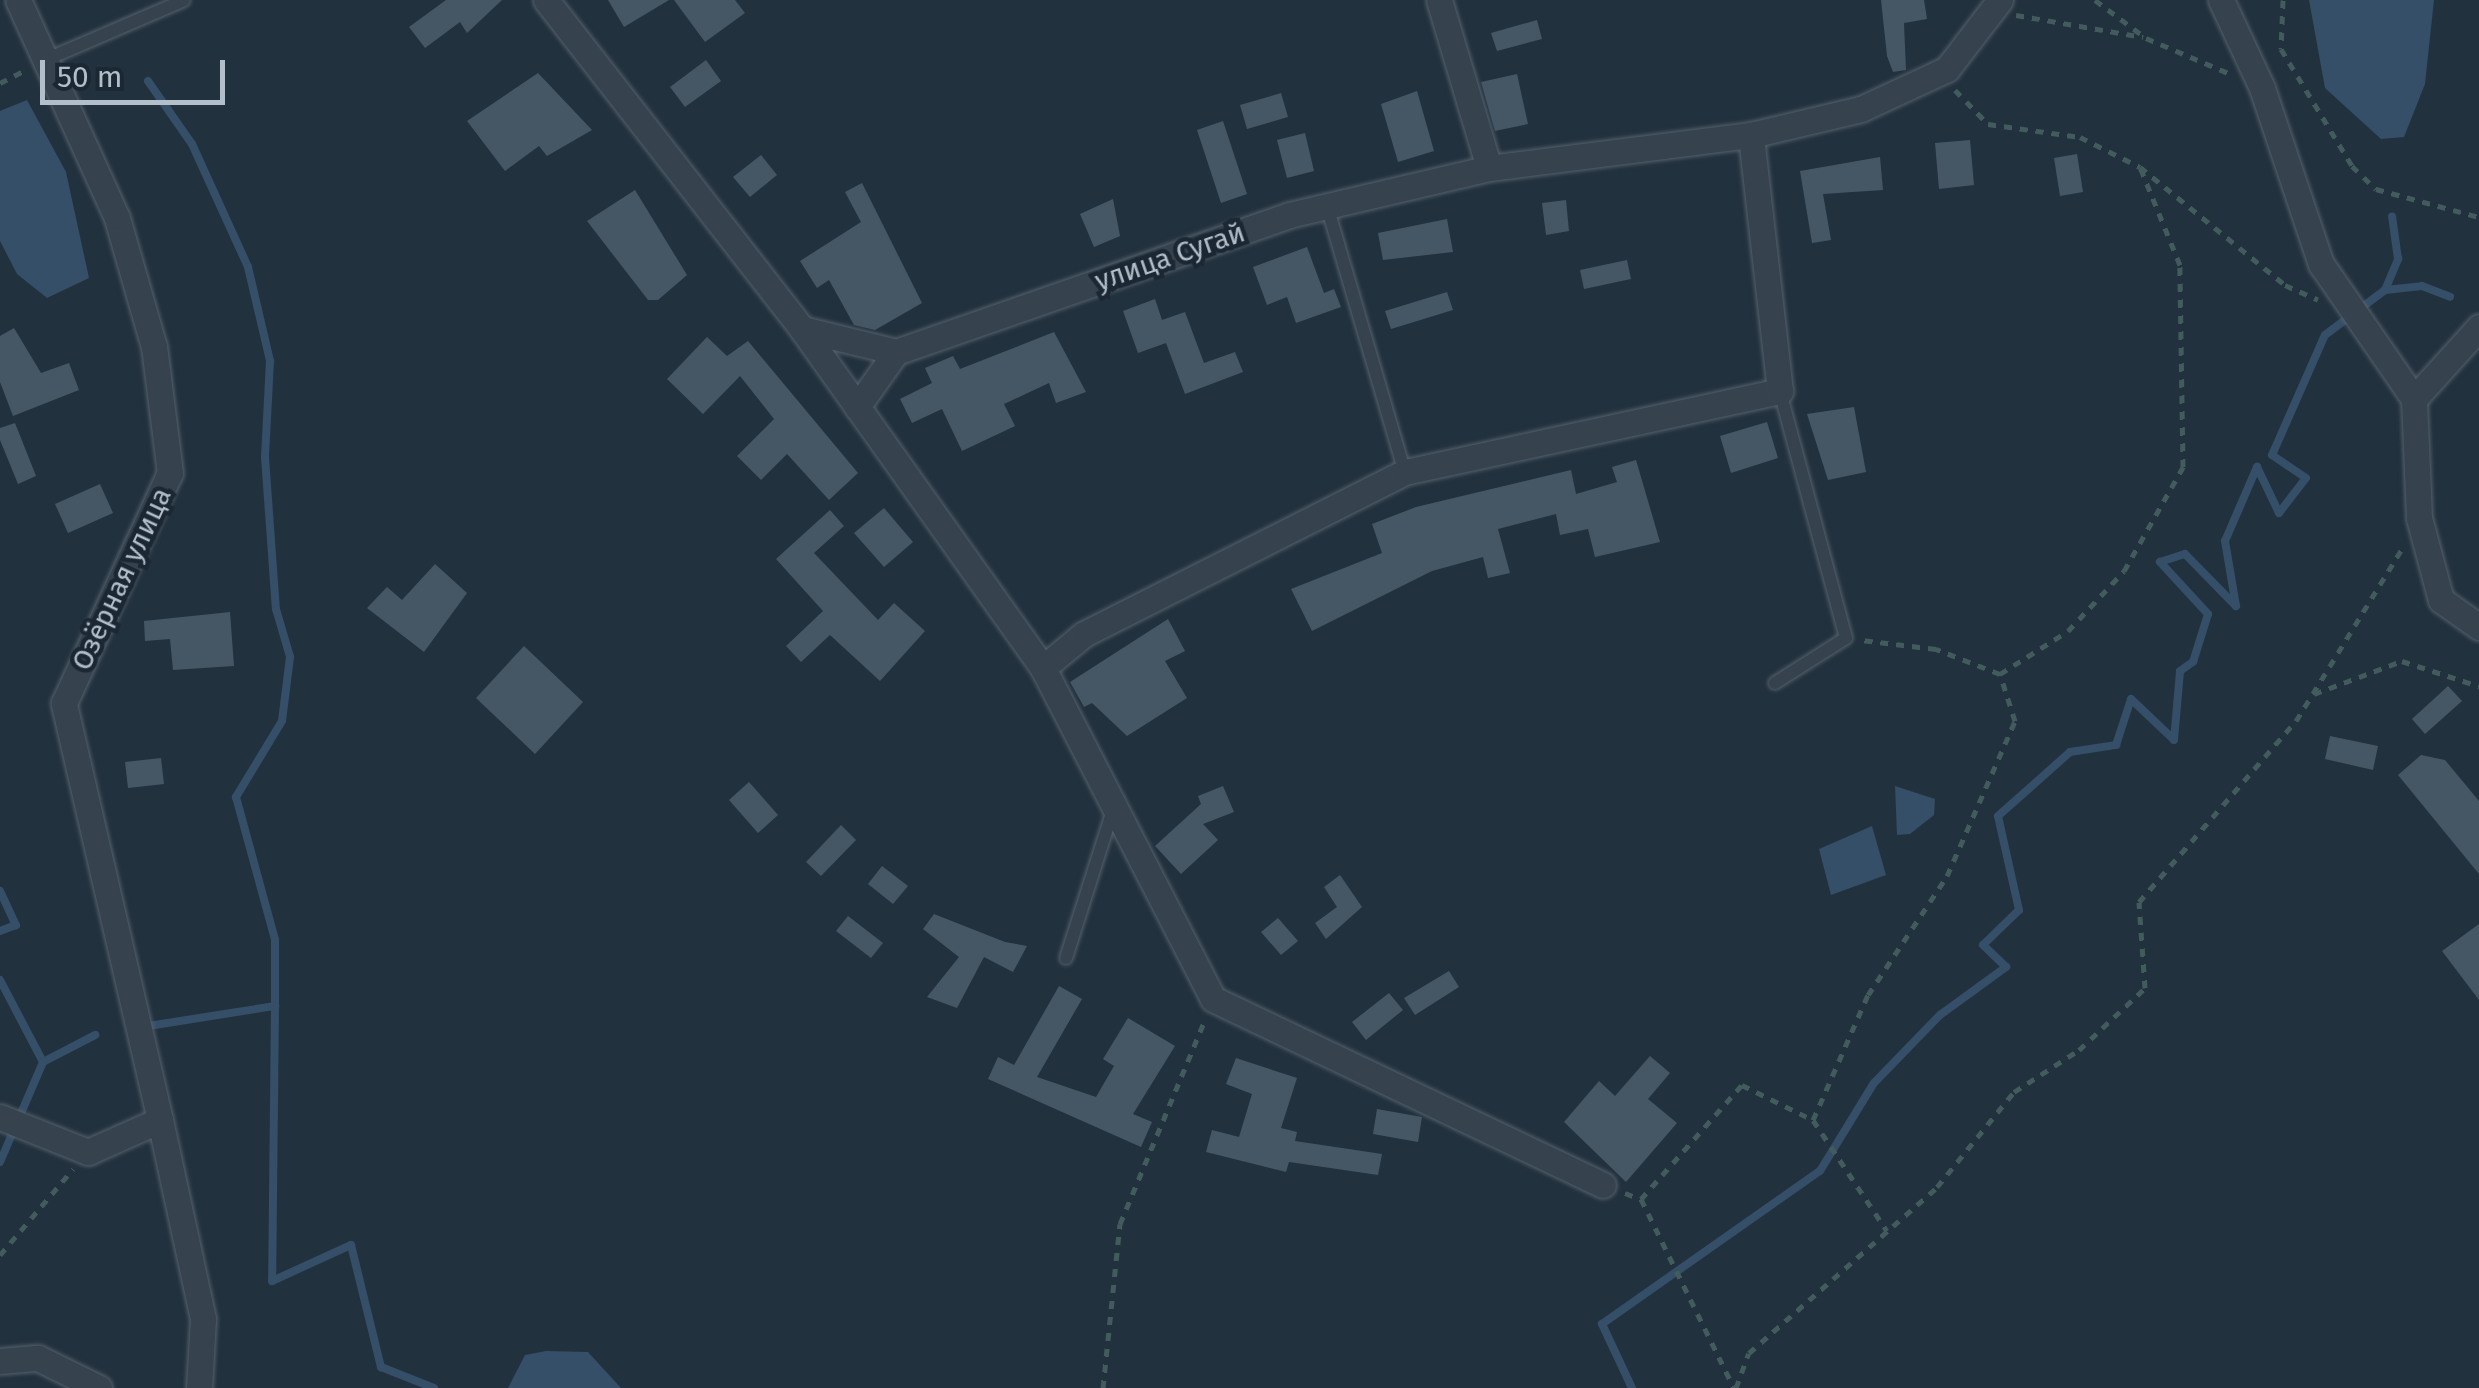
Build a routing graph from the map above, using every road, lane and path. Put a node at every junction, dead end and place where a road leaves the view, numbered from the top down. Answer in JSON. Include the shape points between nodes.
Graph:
{"nodes":[{"id":1,"x":18,"y":0,"type":"edge"},
{"id":2,"x":184,"y":0,"type":"edge"},
{"id":3,"x":546,"y":0,"type":"edge"},
{"id":4,"x":1439,"y":0,"type":"edge"},
{"id":5,"x":2095,"y":0,"type":"edge"},
{"id":6,"x":2221,"y":0,"type":"edge"},
{"id":7,"x":2282,"y":0,"type":"edge"},
{"id":8,"x":1997,"y":7,"type":"edge"},
{"id":9,"x":2146,"y":38,"type":"junction"},
{"id":10,"x":46,"y":60,"type":"junction"},
{"id":11,"x":1947,"y":69,"type":"junction"},
{"id":12,"x":2262,"y":88,"type":"junction"},
{"id":13,"x":1752,"y":135,"type":"junction"},
{"id":14,"x":2140,"y":167,"type":"junction"},
{"id":15,"x":1489,"y":168,"type":"junction"},
{"id":16,"x":1327,"y":206,"type":"junction"},
{"id":17,"x":2479,"y":217,"type":"edge"},
{"id":18,"x":2340,"y":294,"type":"junction"},
{"id":19,"x":2479,"y":327,"type":"edge"},
{"id":20,"x":802,"y":329,"type":"junction"},
{"id":21,"x":896,"y":352,"type":"junction"},
{"id":22,"x":1780,"y":391,"type":"junction"},
{"id":23,"x":2414,"y":398,"type":"junction"},
{"id":24,"x":857,"y":407,"type":"junction"},
{"id":25,"x":1406,"y":472,"type":"junction"},
{"id":26,"x":2419,"y":518,"type":"junction"},
{"id":27,"x":2479,"y":627,"type":"edge"},
{"id":28,"x":1846,"y":638,"type":"junction"},
{"id":29,"x":1044,"y":668,"type":"junction"},
{"id":30,"x":2000,"y":674,"type":"junction"},
{"id":31,"x":1775,"y":683,"type":"dead end"},
{"id":32,"x":2479,"y":686,"type":"edge"},
{"id":33,"x":2311,"y":695,"type":"junction"},
{"id":34,"x":1111,"y":816,"type":"junction"},
{"id":35,"x":1066,"y":958,"type":"dead end"},
{"id":36,"x":1212,"y":999,"type":"junction"},
{"id":37,"x":0,"y":1118,"type":"edge"},
{"id":38,"x":160,"y":1120,"type":"junction"},
{"id":39,"x":1813,"y":1120,"type":"junction"},
{"id":40,"x":88,"y":1152,"type":"junction"},
{"id":41,"x":1603,"y":1185,"type":"joint"},
{"id":42,"x":1642,"y":1198,"type":"junction"},
{"id":43,"x":1886,"y":1231,"type":"junction"},
{"id":44,"x":0,"y":1255,"type":"edge"},
{"id":45,"x":0,"y":1361,"type":"edge"},
{"id":46,"x":99,"y":1388,"type":"edge"},
{"id":47,"x":199,"y":1388,"type":"edge"},
{"id":48,"x":1103,"y":1388,"type":"edge"},
{"id":49,"x":1735,"y":1388,"type":"edge"}],
"edges":[{"from":1,"to":10,"type":"street","name":"Озёрная улица"},
{"from":2,"to":10,"type":"lane"},
{"from":3,"to":20,"type":"street"},
{"from":4,"to":15,"type":"street"},
{"from":5,"to":9,"type":"path"},
{"from":6,"to":12,"type":"street"},
{"from":7,"to":17,"type":"path","via":[[2281,50],[2352,166],[2376,189]]},
{"from":8,"to":9,"type":"path"},
{"from":8,"to":11,"type":"street"},
{"from":9,"to":12,"type":"path"},
{"from":10,"to":38,"type":"street","name":"Озёрная улица","via":[[117,218],[154,347],[170,473],[64,703]]},
{"from":11,"to":13,"type":"street","name":"улица Сугай","via":[[1861,109]]},
{"from":11,"to":14,"type":"path","via":[[1959,101],[1988,124],[2080,137]]},
{"from":12,"to":18,"type":"street","via":[[2321,264]]},
{"from":13,"to":15,"type":"street","name":"улица Сугай"},
{"from":13,"to":22,"type":"street"},
{"from":14,"to":18,"type":"path","via":[[2285,285],[2315,301]]},
{"from":14,"to":30,"type":"path","via":[[2180,265],[2183,467],[2124,571],[2068,631]]},
{"from":15,"to":16,"type":"street","name":"улица Сугай"},
{"from":16,"to":21,"type":"street","name":"улица Сугай"},
{"from":16,"to":25,"type":"lane"},
{"from":18,"to":23,"type":"street"},
{"from":19,"to":23,"type":"street"},
{"from":20,"to":21,"type":"street"},
{"from":20,"to":24,"type":"street"},
{"from":21,"to":24,"type":"street"},
{"from":22,"to":25,"type":"street"},
{"from":22,"to":28,"type":"lane"},
{"from":23,"to":26,"type":"street"},
{"from":24,"to":29,"type":"street"},
{"from":25,"to":29,"type":"street","via":[[1084,634]]},
{"from":26,"to":27,"type":"street","via":[[2441,600]]},
{"from":26,"to":33,"type":"path"},
{"from":28,"to":30,"type":"path","via":[[1936,650]]},
{"from":28,"to":31,"type":"lane"},
{"from":29,"to":34,"type":"street"},
{"from":30,"to":39,"type":"path","via":[[2015,721],[1997,768],[1947,876],[1838,1052]]},
{"from":32,"to":33,"type":"path","via":[[2402,661]]},
{"from":33,"to":43,"type":"path","via":[[2139,902],[2144,988],[2079,1050],[2014,1092],[1938,1186]]},
{"from":34,"to":35,"type":"lane"},
{"from":34,"to":36,"type":"street"},
{"from":36,"to":41,"type":"street"},
{"from":36,"to":48,"type":"path","via":[[1117,1238]]},
{"from":37,"to":40,"type":"street"},
{"from":38,"to":40,"type":"street"},
{"from":38,"to":47,"type":"street","via":[[203,1318]]},
{"from":39,"to":42,"type":"path","via":[[1742,1085]]},
{"from":39,"to":43,"type":"path"},
{"from":40,"to":44,"type":"path"},
{"from":41,"to":42,"type":"path"},
{"from":42,"to":49,"type":"path"},
{"from":43,"to":49,"type":"path","via":[[1749,1353]]},
{"from":45,"to":46,"type":"street","via":[[38,1358]]}]}
